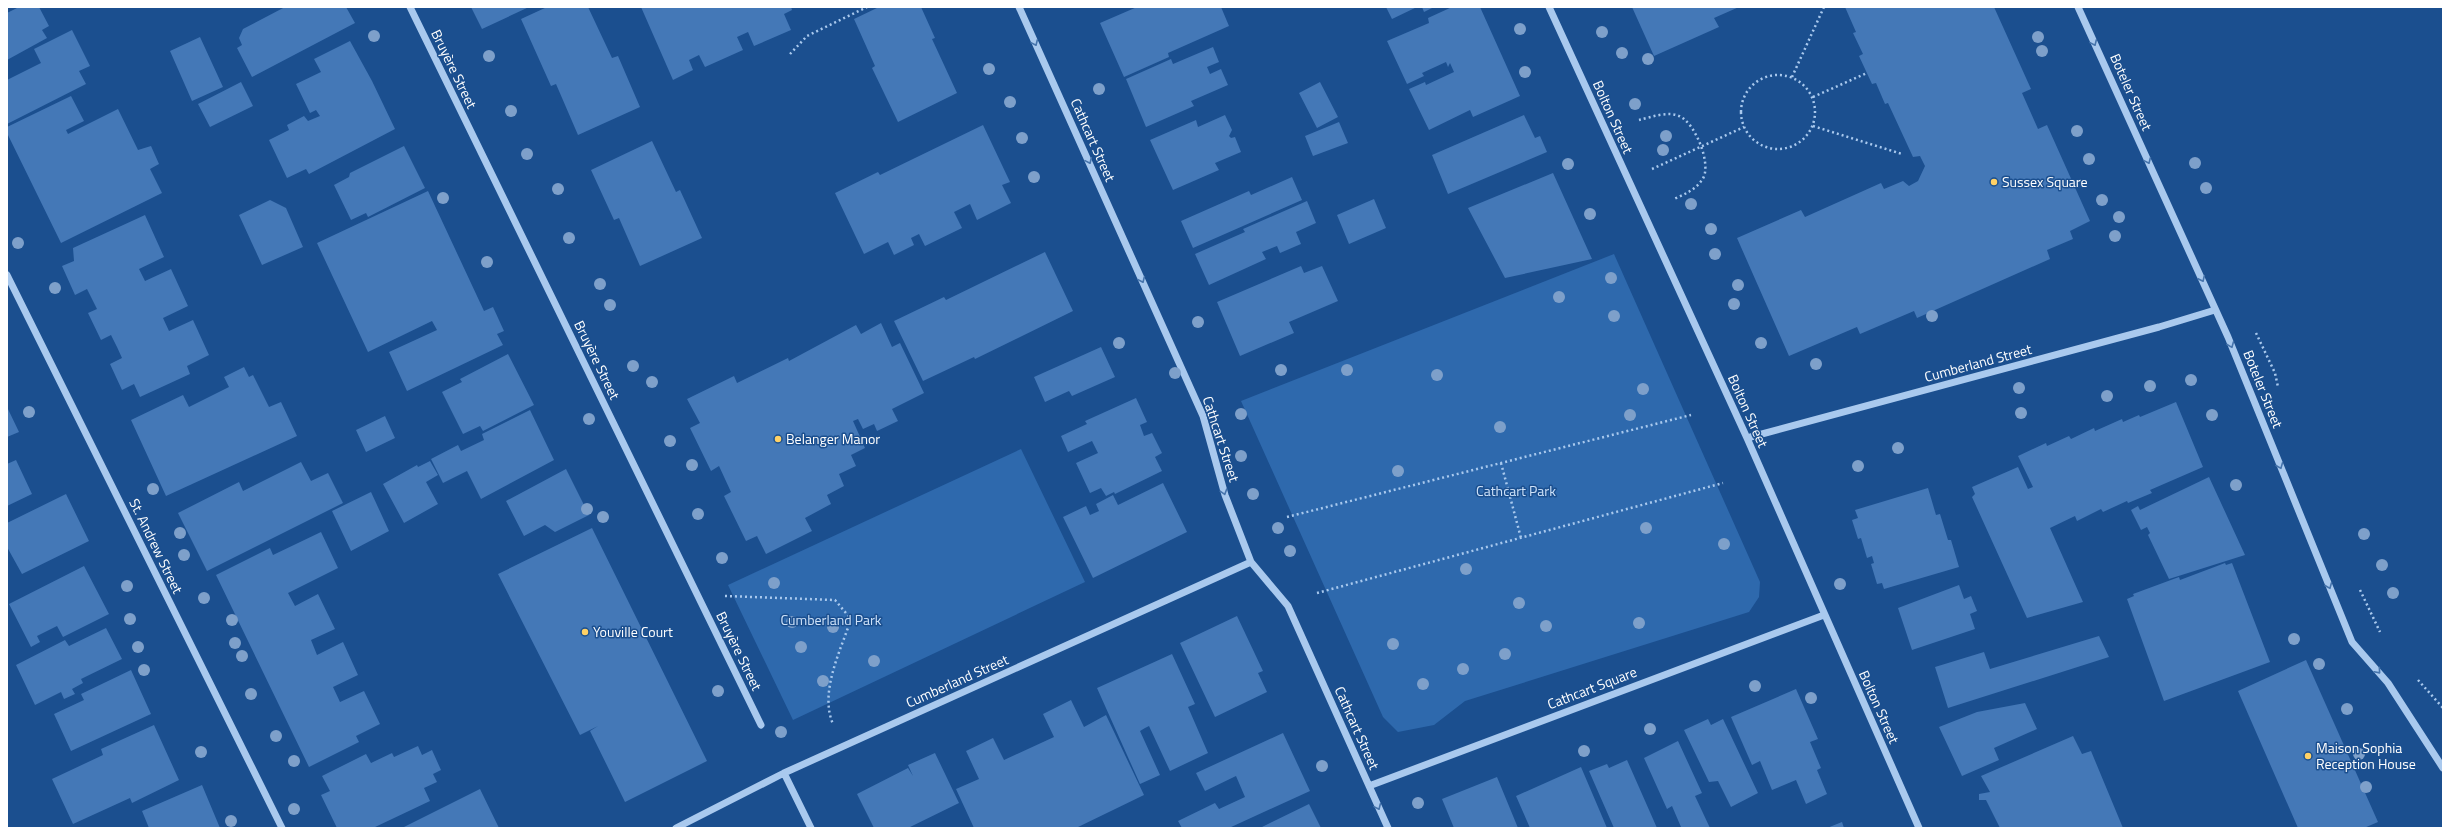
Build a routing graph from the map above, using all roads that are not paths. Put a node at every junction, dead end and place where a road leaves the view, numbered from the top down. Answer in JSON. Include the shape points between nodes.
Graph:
{"nodes":[{"id":1,"x":410,"y":7,"type":"edge"},
{"id":2,"x":1019,"y":7,"type":"edge"},
{"id":3,"x":1549,"y":7,"type":"edge"},
{"id":4,"x":2078,"y":7,"type":"edge"},
{"id":5,"x":7,"y":275,"type":"edge"},
{"id":6,"x":2216,"y":310,"type":"junction"},
{"id":7,"x":1747,"y":438,"type":"junction"},
{"id":8,"x":1251,"y":562,"type":"junction"},
{"id":9,"x":1824,"y":615,"type":"junction"},
{"id":10,"x":761,"y":725,"type":"dead end"},
{"id":11,"x":2443,"y":768,"type":"edge"},
{"id":12,"x":784,"y":773,"type":"junction"},
{"id":13,"x":1369,"y":786,"type":"junction"},
{"id":14,"x":282,"y":828,"type":"edge"},
{"id":15,"x":676,"y":828,"type":"edge"},
{"id":16,"x":812,"y":828,"type":"edge"},
{"id":17,"x":1388,"y":828,"type":"edge"},
{"id":18,"x":1919,"y":828,"type":"edge"}],
"edges":[{"from":1,"to":10,"type":"street","name":"Bruyère Street"},
{"from":2,"to":8,"type":"street","name":"Cathcart Street","one_way":true,"via":[[1203,416],[1225,495]]},
{"from":3,"to":7,"type":"street","name":"Bolton Street"},
{"from":4,"to":6,"type":"street","name":"Boteler Street","one_way":true},
{"from":5,"to":14,"type":"street","name":"St. Andrew Street"},
{"from":6,"to":7,"type":"street","name":"Cumberland Street"},
{"from":6,"to":11,"type":"street","name":"Boteler Street","one_way":true,"via":[[2352,642],[2388,683]]},
{"from":7,"to":9,"type":"street","name":"Bolton Street"},
{"from":8,"to":12,"type":"street","name":"Cumberland Street"},
{"from":8,"to":13,"type":"street","name":"Cathcart Street","via":[[1288,606]]},
{"from":9,"to":13,"type":"street","name":"Cathcart Square"},
{"from":9,"to":18,"type":"street","name":"Bolton Street"},
{"from":12,"to":15,"type":"street","name":"Cumberland Street"},
{"from":12,"to":16,"type":"street"},
{"from":13,"to":17,"type":"street","name":"Cathcart Street","one_way":true}]}
